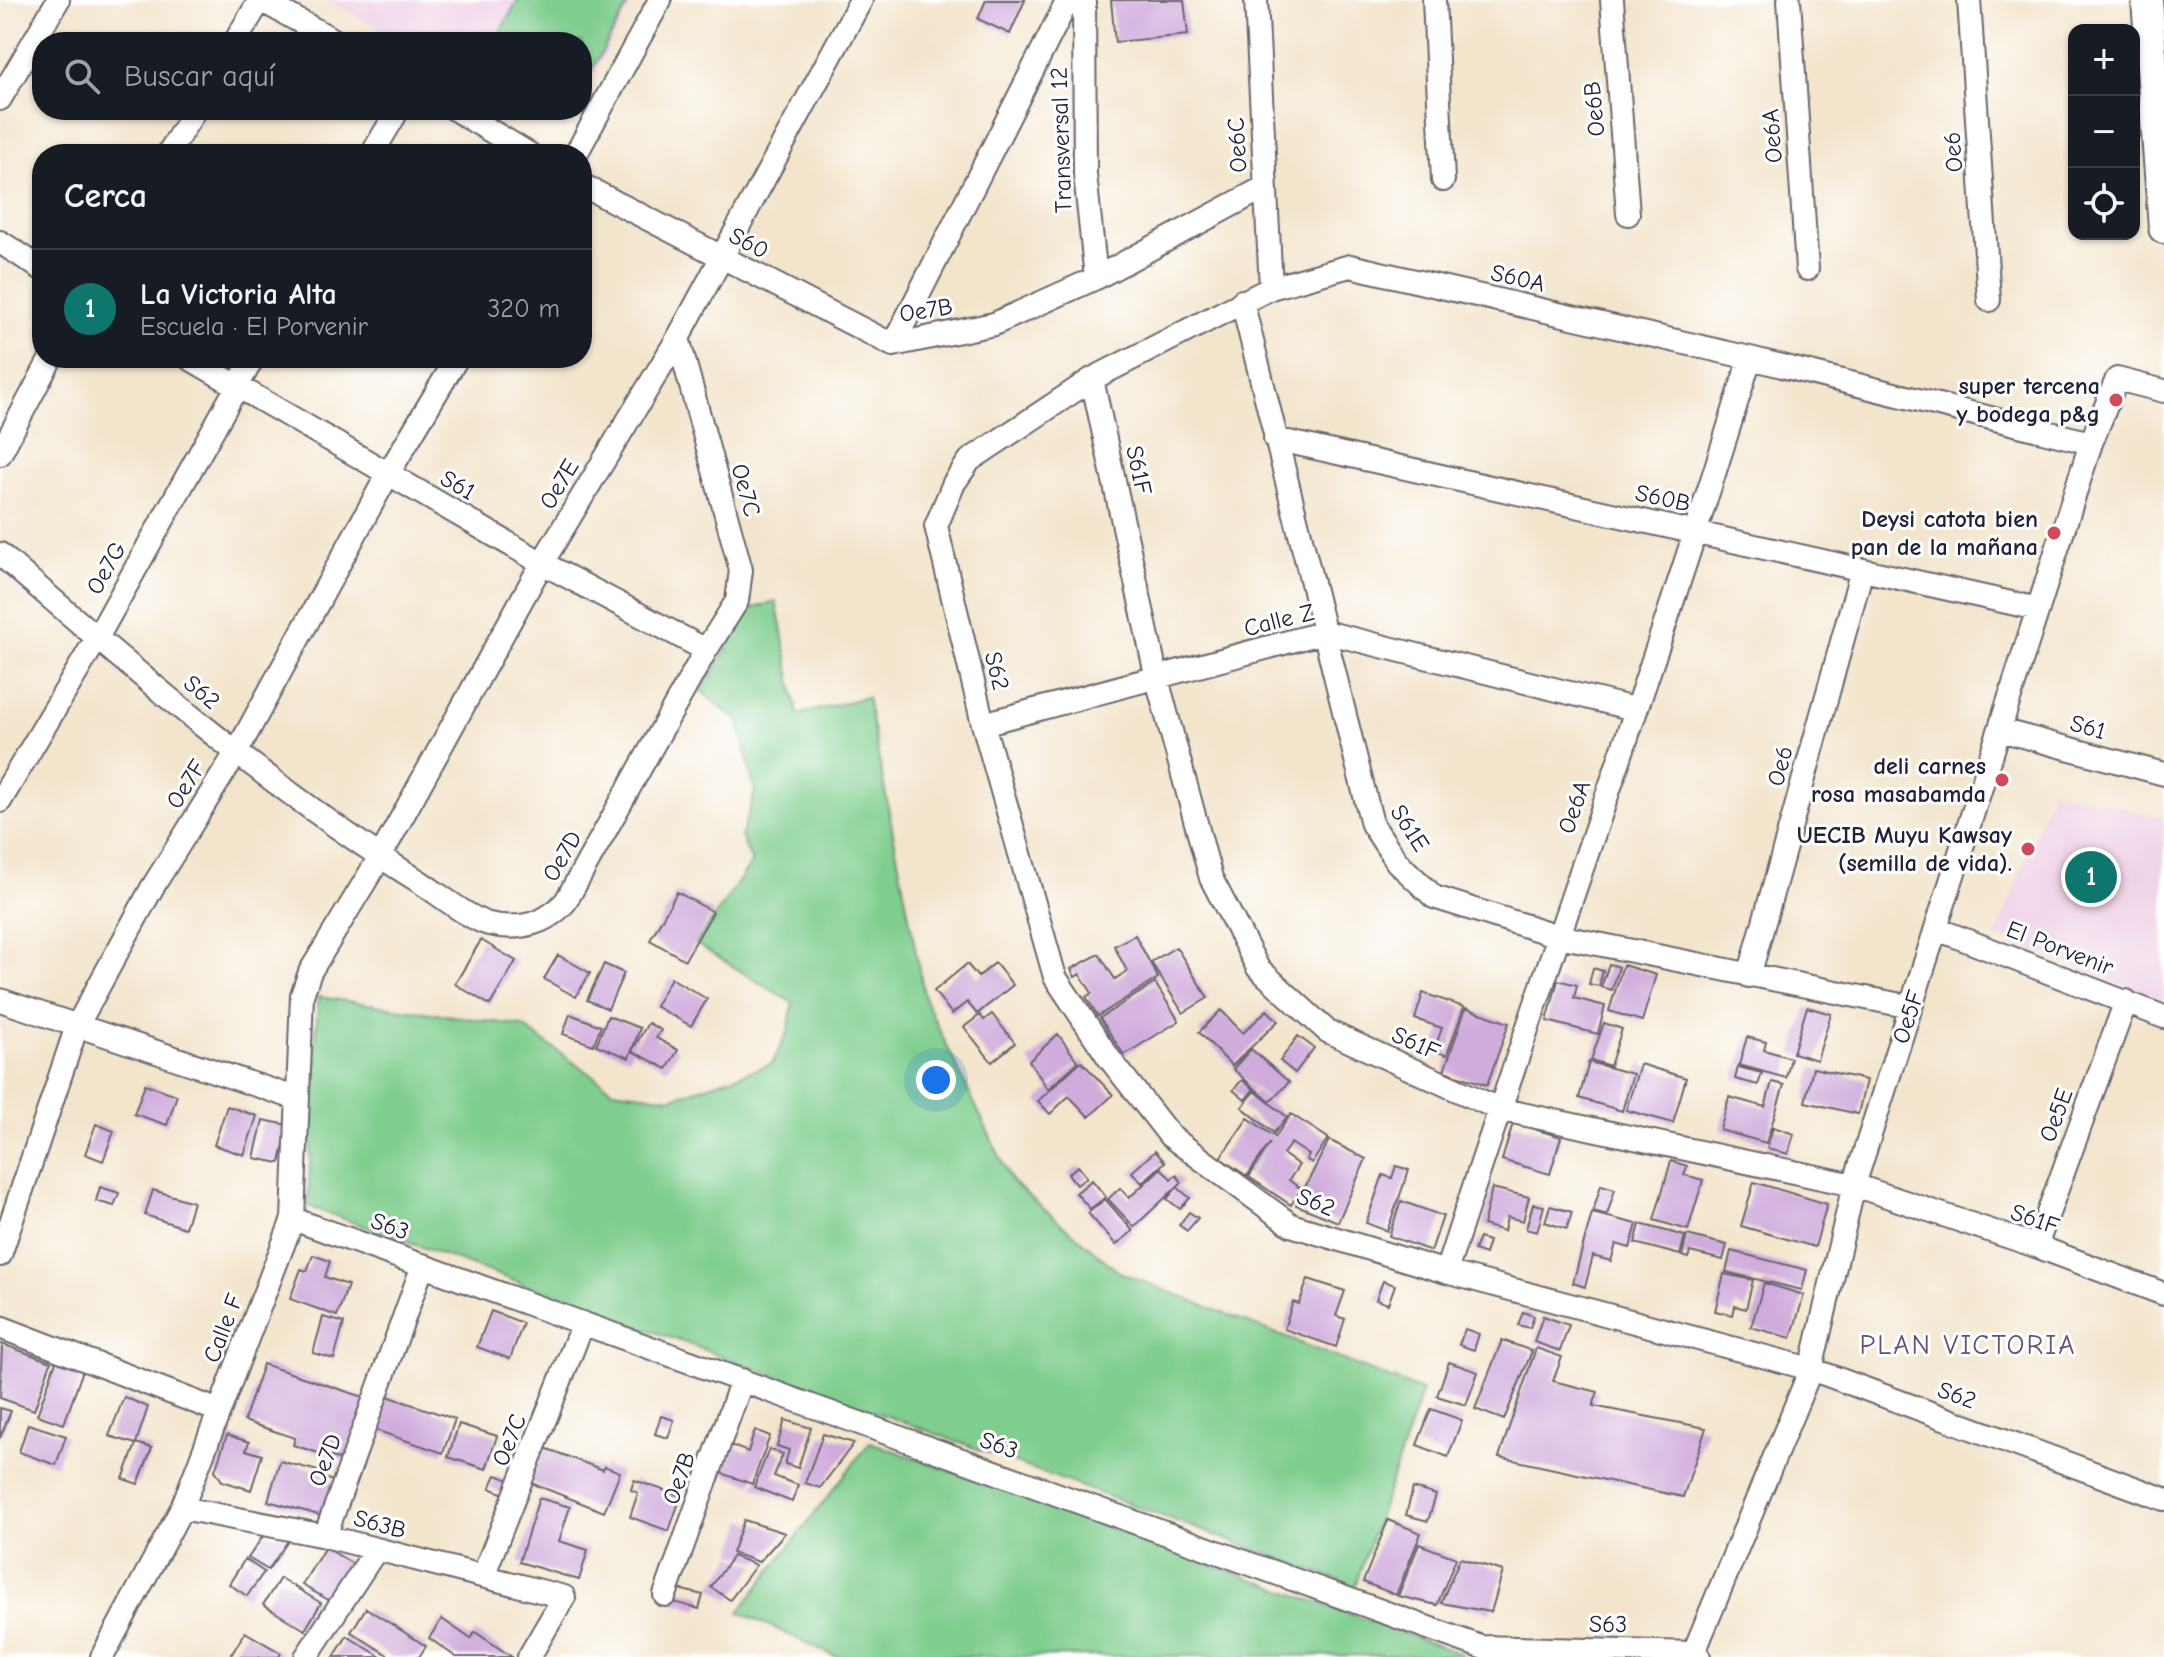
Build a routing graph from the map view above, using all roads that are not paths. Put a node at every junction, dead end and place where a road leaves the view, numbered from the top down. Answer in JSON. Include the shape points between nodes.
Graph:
{"nodes":[{"id":1,"x":58,"y":0,"type":"edge"},
{"id":2,"x":261,"y":0,"type":"edge"},
{"id":3,"x":660,"y":0,"type":"edge"},
{"id":4,"x":861,"y":0,"type":"edge"},
{"id":5,"x":1068,"y":0,"type":"edge"},
{"id":6,"x":1084,"y":0,"type":"edge"},
{"id":7,"x":1256,"y":0,"type":"edge"},
{"id":8,"x":1434,"y":0,"type":"edge"},
{"id":9,"x":1612,"y":0,"type":"edge"},
{"id":10,"x":1789,"y":0,"type":"edge"},
{"id":11,"x":1969,"y":0,"type":"edge"},
{"id":12,"x":2147,"y":0,"type":"edge"},
{"id":13,"x":39,"y":32,"type":"edge"},
{"id":14,"x":241,"y":32,"type":"edge"},
{"id":15,"x":319,"y":32,"type":"edge"},
{"id":16,"x":32,"y":44,"type":"edge"},
{"id":17,"x":0,"y":99,"type":"edge"},
{"id":18,"x":189,"y":120,"type":"edge"},
{"id":19,"x":392,"y":120,"type":"edge"},
{"id":20,"x":473,"y":120,"type":"edge"},
{"id":21,"x":174,"y":144,"type":"edge"},
{"id":22,"x":378,"y":144,"type":"edge"},
{"id":23,"x":512,"y":144,"type":"edge"},
{"id":24,"x":581,"y":144,"type":"edge"},
{"id":25,"x":1443,"y":180,"type":"dead end"},
{"id":26,"x":1265,"y":187,"type":"junction"},
{"id":27,"x":592,"y":190,"type":"edge"},
{"id":28,"x":1628,"y":214,"type":"dead end"},
{"id":29,"x":2164,"y":228,"type":"edge"},
{"id":30,"x":0,"y":242,"type":"edge"},
{"id":31,"x":720,"y":259,"type":"junction"},
{"id":32,"x":32,"y":263,"type":"edge"},
{"id":33,"x":1807,"y":269,"type":"dead end"},
{"id":34,"x":1096,"y":278,"type":"junction"},
{"id":35,"x":1271,"y":288,"type":"junction"},
{"id":36,"x":1989,"y":300,"type":"dead end"},
{"id":37,"x":1242,"y":301,"type":"junction"},
{"id":38,"x":678,"y":338,"type":"junction"},
{"id":39,"x":893,"y":345,"type":"junction"},
{"id":40,"x":1750,"y":358,"type":"junction"},
{"id":41,"x":46,"y":368,"type":"edge"},
{"id":42,"x":206,"y":368,"type":"edge"},
{"id":43,"x":247,"y":368,"type":"edge"},
{"id":44,"x":451,"y":368,"type":"edge"},
{"id":45,"x":1092,"y":379,"type":"junction"},
{"id":46,"x":236,"y":386,"type":"junction"},
{"id":47,"x":2164,"y":391,"type":"edge"},
{"id":48,"x":1275,"y":439,"type":"junction"},
{"id":49,"x":2091,"y":443,"type":"junction"},
{"id":50,"x":0,"y":454,"type":"edge"},
{"id":51,"x":970,"y":460,"type":"joint"},
{"id":52,"x":388,"y":474,"type":"junction"},
{"id":53,"x":1697,"y":532,"type":"junction"},
{"id":54,"x":0,"y":554,"type":"edge"},
{"id":55,"x":542,"y":563,"type":"junction"},
{"id":56,"x":1862,"y":570,"type":"junction"},
{"id":57,"x":2038,"y":609,"type":"junction"},
{"id":58,"x":1325,"y":632,"type":"junction"},
{"id":59,"x":97,"y":638,"type":"junction"},
{"id":60,"x":706,"y":650,"type":"junction"},
{"id":61,"x":1157,"y":679,"type":"junction"},
{"id":62,"x":1634,"y":709,"type":"junction"},
{"id":63,"x":983,"y":724,"type":"junction"},
{"id":64,"x":2000,"y":730,"type":"junction"},
{"id":65,"x":236,"y":753,"type":"junction"},
{"id":66,"x":2164,"y":774,"type":"edge"},
{"id":67,"x":0,"y":801,"type":"edge"},
{"id":68,"x":380,"y":857,"type":"junction"},
{"id":69,"x":1937,"y":929,"type":"junction"},
{"id":70,"x":1558,"y":936,"type":"junction"},
{"id":71,"x":1749,"y":976,"type":"junction"},
{"id":72,"x":302,"y":995,"type":"joint"},
{"id":73,"x":0,"y":1000,"type":"edge"},
{"id":74,"x":2126,"y":1001,"type":"junction"},
{"id":75,"x":1911,"y":1007,"type":"junction"},
{"id":76,"x":2164,"y":1017,"type":"edge"},
{"id":77,"x":77,"y":1026,"type":"junction"},
{"id":78,"x":298,"y":1099,"type":"junction"},
{"id":79,"x":1499,"y":1109,"type":"junction"},
{"id":80,"x":1854,"y":1185,"type":"junction"},
{"id":81,"x":293,"y":1219,"type":"junction"},
{"id":82,"x":2036,"y":1246,"type":"junction"},
{"id":83,"x":0,"y":1255,"type":"edge"},
{"id":84,"x":423,"y":1265,"type":"junction"},
{"id":85,"x":1446,"y":1272,"type":"junction"},
{"id":86,"x":2164,"y":1294,"type":"edge"},
{"id":87,"x":583,"y":1323,"type":"junction"},
{"id":88,"x":0,"y":1327,"type":"edge"},
{"id":89,"x":1811,"y":1369,"type":"junction"},
{"id":90,"x":742,"y":1380,"type":"junction"},
{"id":91,"x":219,"y":1411,"type":"junction"},
{"id":92,"x":2164,"y":1499,"type":"edge"},
{"id":93,"x":182,"y":1508,"type":"junction"},
{"id":94,"x":325,"y":1536,"type":"junction"},
{"id":95,"x":376,"y":1550,"type":"junction"},
{"id":96,"x":483,"y":1576,"type":"junction"},
{"id":97,"x":665,"y":1595,"type":"dead end"},
{"id":98,"x":1479,"y":1652,"type":"edge"},
{"id":99,"x":1695,"y":1656,"type":"edge"},
{"id":100,"x":102,"y":1657,"type":"edge"},
{"id":101,"x":306,"y":1657,"type":"edge"},
{"id":102,"x":529,"y":1657,"type":"edge"}],
"edges":[{"from":1,"to":13,"type":"street"},
{"from":2,"to":14,"type":"street"},
{"from":2,"to":15,"type":"street"},
{"from":3,"to":24,"type":"street"},
{"from":4,"to":31,"type":"street","name":"Oe7E"},
{"from":5,"to":39,"type":"street","name":"Oe7B"},
{"from":6,"to":34,"type":"street","name":"Transversal 12","via":[[1085,174]]},
{"from":7,"to":26,"type":"street","name":"Oe6C"},
{"from":8,"to":25,"type":"street"},
{"from":9,"to":28,"type":"street","name":"Oe6B"},
{"from":10,"to":33,"type":"street","name":"Oe6A"},
{"from":11,"to":36,"type":"street","name":"Oe6"},
{"from":12,"to":29,"type":"street"},
{"from":16,"to":17,"type":"street"},
{"from":18,"to":21,"type":"street"},
{"from":19,"to":22,"type":"street"},
{"from":20,"to":23,"type":"street"},
{"from":26,"to":34,"type":"street","name":"Oe7B"},
{"from":26,"to":35,"type":"street","name":"Oe6C"},
{"from":27,"to":31,"type":"street","name":"S60"},
{"from":30,"to":32,"type":"street"},
{"from":31,"to":38,"type":"street","name":"Oe7E"},
{"from":31,"to":39,"type":"street","name":"S60"},
{"from":34,"to":39,"type":"street","name":"Oe7B","via":[[994,324]]},
{"from":35,"to":37,"type":"street","name":"S60A"},
{"from":35,"to":40,"type":"street","name":"S60A","via":[[1350,266]]},
{"from":37,"to":45,"type":"street","name":"S60A"},
{"from":37,"to":48,"type":"street","name":"S61E"},
{"from":38,"to":55,"type":"street","name":"Oe7E"},
{"from":38,"to":60,"type":"street","name":"Oe7C","via":[[741,570],[737,601]]},
{"from":40,"to":49,"type":"street","name":"S60A"},
{"from":40,"to":53,"type":"street","name":"Oe6A"},
{"from":41,"to":50,"type":"street"},
{"from":42,"to":46,"type":"street","name":"S61"},
{"from":43,"to":46,"type":"street","name":"Oe7G"},
{"from":44,"to":52,"type":"street","name":"Oe7F"},
{"from":45,"to":51,"type":"street","name":"S60A"},
{"from":45,"to":61,"type":"street","name":"S61F"},
{"from":46,"to":52,"type":"street","name":"S61"},
{"from":46,"to":59,"type":"street","name":"Oe7G"},
{"from":47,"to":49,"type":"street","name":"Oe5F","via":[[2117,379]]},
{"from":48,"to":53,"type":"street","name":"S60B"},
{"from":48,"to":58,"type":"street","name":"S61E"},
{"from":49,"to":57,"type":"street","name":"Oe5F"},
{"from":51,"to":63,"type":"street","name":"S62","via":[[936,526]]},
{"from":52,"to":55,"type":"street","name":"S61"},
{"from":52,"to":65,"type":"street","name":"Oe7F"},
{"from":53,"to":56,"type":"street","name":"S60B"},
{"from":53,"to":62,"type":"street","name":"Oe6A"},
{"from":54,"to":59,"type":"street","name":"S62"},
{"from":55,"to":60,"type":"street","name":"S61"},
{"from":55,"to":68,"type":"street","name":"Oe7E"},
{"from":56,"to":57,"type":"street","name":"S60B"},
{"from":56,"to":71,"type":"street","name":"Oe6"},
{"from":57,"to":64,"type":"street","name":"Oe5F"},
{"from":58,"to":61,"type":"street","name":"Calle Z"},
{"from":58,"to":62,"type":"street","name":"Calle Z"},
{"from":58,"to":70,"type":"street","name":"S61E","via":[[1372,824],[1397,862],[1434,897]]},
{"from":59,"to":65,"type":"street","name":"S62"},
{"from":59,"to":67,"type":"street","name":"Oe7G"},
{"from":60,"to":68,"type":"street","name":"Oe7D","via":[[566,901],[551,917],[526,926],[487,924]]},
{"from":61,"to":63,"type":"street","name":"Calle Z"},
{"from":61,"to":79,"type":"street","name":"S61F","via":[[1211,878],[1258,968],[1327,1031]]},
{"from":62,"to":70,"type":"street","name":"Oe6A"},
{"from":63,"to":85,"type":"street","name":"S62","via":[[1055,977],[1170,1136],[1291,1225]]},
{"from":64,"to":66,"type":"street","name":"S61"},
{"from":64,"to":69,"type":"street","name":"Oe5F"},
{"from":65,"to":68,"type":"street","name":"S62"},
{"from":65,"to":77,"type":"street","name":"Oe7F","via":[[152,888]]},
{"from":68,"to":72,"type":"street","name":"Oe7E","via":[[310,972]]},
{"from":69,"to":74,"type":"street","name":"El Porvenir"},
{"from":69,"to":75,"type":"street","name":"Oe5F"},
{"from":70,"to":71,"type":"street","name":"S61E"},
{"from":70,"to":79,"type":"street","name":"Oe6A"},
{"from":71,"to":75,"type":"street","name":"S61E"},
{"from":72,"to":78,"type":"street","name":"Calle F"},
{"from":73,"to":77,"type":"street"},
{"from":74,"to":76,"type":"street","name":"El Porvenir"},
{"from":74,"to":82,"type":"street","name":"Oe5E"},
{"from":75,"to":80,"type":"street","name":"Oe5F"},
{"from":77,"to":78,"type":"street"},
{"from":77,"to":83,"type":"street","name":"Oe7F"},
{"from":78,"to":81,"type":"street","name":"Calle F"},
{"from":79,"to":80,"type":"street","name":"S61F"},
{"from":79,"to":85,"type":"street","name":"Oe6A"},
{"from":80,"to":82,"type":"street","name":"S61F"},
{"from":80,"to":89,"type":"street","name":"Oe5F"},
{"from":81,"to":84,"type":"street","name":"S63"},
{"from":81,"to":91,"type":"street","name":"Calle F"},
{"from":82,"to":86,"type":"street","name":"S61F"},
{"from":84,"to":87,"type":"street","name":"S63"},
{"from":84,"to":94,"type":"street","name":"Oe7D"},
{"from":85,"to":89,"type":"street","name":"S62"},
{"from":87,"to":90,"type":"street","name":"S63"},
{"from":87,"to":96,"type":"street","name":"Oe7C"},
{"from":88,"to":91,"type":"street"},
{"from":89,"to":92,"type":"street","name":"S62"},
{"from":89,"to":99,"type":"street","name":"Oe5F"},
{"from":90,"to":97,"type":"street","name":"Oe7B"},
{"from":90,"to":98,"type":"street","name":"S63"},
{"from":91,"to":93,"type":"street","name":"Calle F"},
{"from":93,"to":94,"type":"street","name":"S63B"},
{"from":93,"to":100,"type":"street","name":"Calle F"},
{"from":94,"to":95,"type":"street","name":"S63B"},
{"from":95,"to":96,"type":"street","name":"S63B"},
{"from":95,"to":101,"type":"street"},
{"from":96,"to":102,"type":"street","name":"S63B","via":[[564,1597]]},
{"from":98,"to":99,"type":"street","name":"S63"}]}
